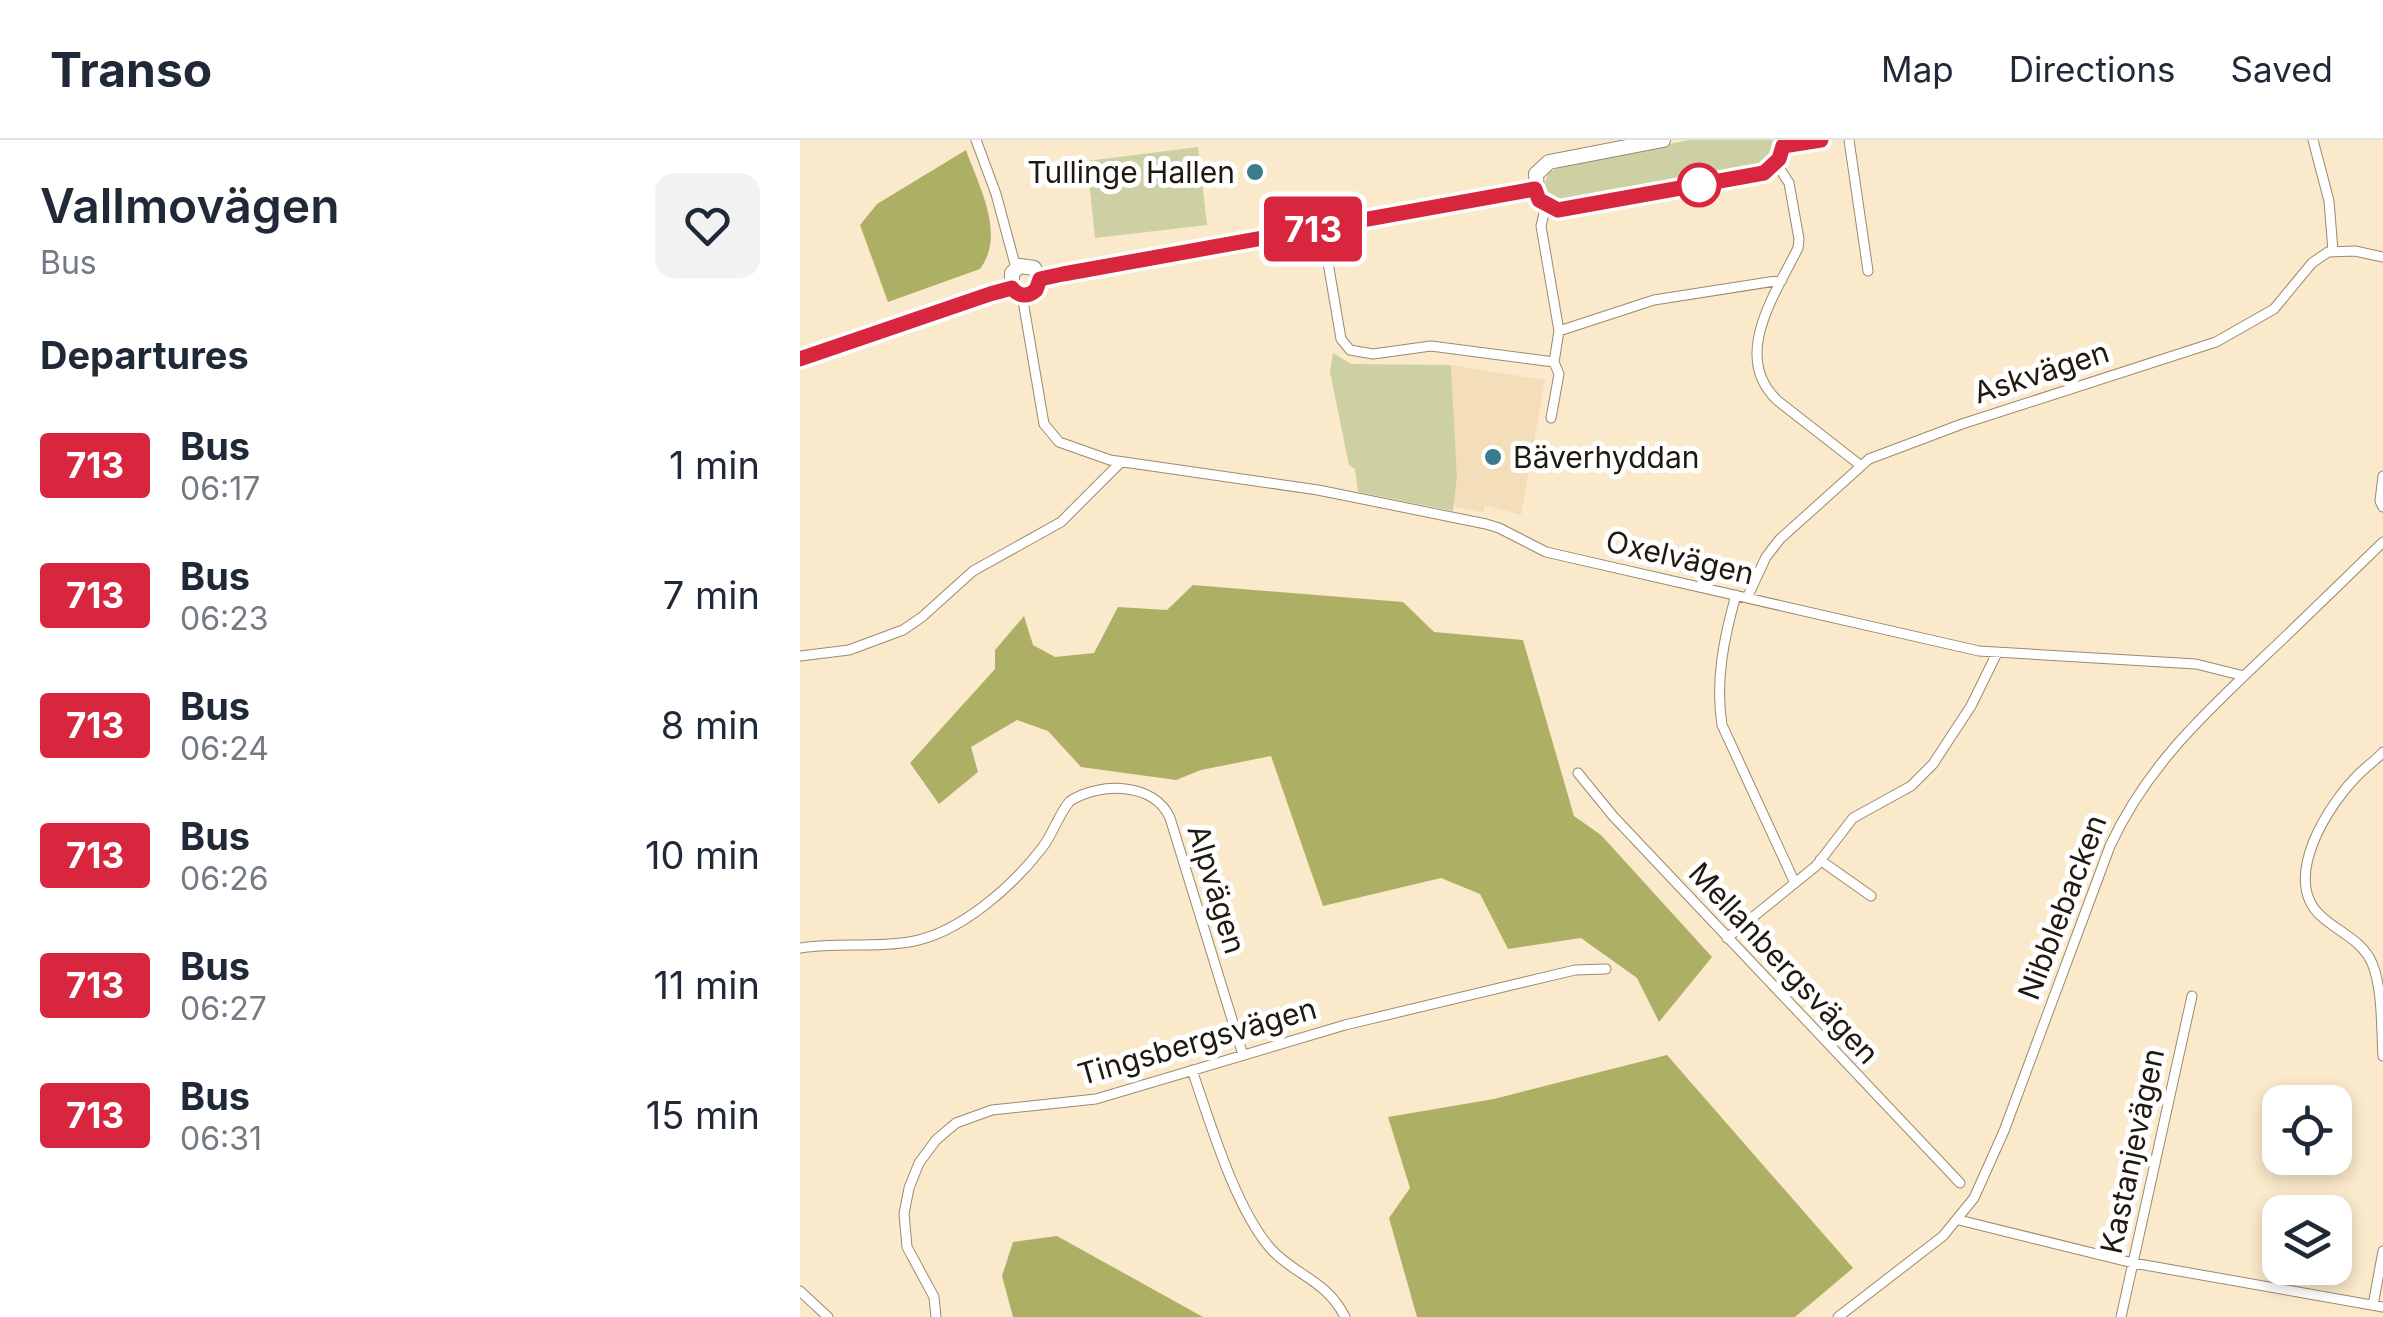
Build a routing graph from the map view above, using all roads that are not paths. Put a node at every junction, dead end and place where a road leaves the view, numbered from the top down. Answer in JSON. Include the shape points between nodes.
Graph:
{"nodes":[{"id":1,"x":976,"y":140,"type":"edge"},
{"id":2,"x":1662,"y":140,"type":"edge"},
{"id":3,"x":1820,"y":140,"type":"edge"},
{"id":4,"x":1849,"y":140,"type":"edge"},
{"id":5,"x":2313,"y":140,"type":"edge"},
{"id":6,"x":1782,"y":143,"type":"edge"},
{"id":7,"x":1776,"y":163,"type":"junction"},
{"id":8,"x":1535,"y":189,"type":"junction"},
{"id":9,"x":1546,"y":205,"type":"junction"},
{"id":10,"x":1322,"y":227,"type":"junction"},
{"id":11,"x":2333,"y":250,"type":"junction"},
{"id":12,"x":2383,"y":257,"type":"edge"},
{"id":13,"x":1016,"y":268,"type":"junction"},
{"id":14,"x":1868,"y":271,"type":"dead end"},
{"id":15,"x":1040,"y":279,"type":"junction"},
{"id":16,"x":1782,"y":280,"type":"junction"},
{"id":17,"x":1017,"y":291,"type":"junction"},
{"id":18,"x":1559,"y":331,"type":"junction"},
{"id":19,"x":800,"y":359,"type":"edge"},
{"id":20,"x":1554,"y":362,"type":"junction"},
{"id":21,"x":1551,"y":418,"type":"dead end"},
{"id":22,"x":1116,"y":461,"type":"junction"},
{"id":23,"x":1860,"y":465,"type":"junction"},
{"id":24,"x":2383,"y":476,"type":"edge"},
{"id":25,"x":2383,"y":507,"type":"edge"},
{"id":26,"x":2383,"y":542,"type":"edge"},
{"id":27,"x":1741,"y":596,"type":"junction"},
{"id":28,"x":1997,"y":653,"type":"junction"},
{"id":29,"x":800,"y":656,"type":"edge"},
{"id":30,"x":2244,"y":676,"type":"junction"},
{"id":31,"x":2383,"y":752,"type":"edge"},
{"id":32,"x":2379,"y":765,"type":"edge"},
{"id":33,"x":1578,"y":773,"type":"dead end"},
{"id":34,"x":1820,"y":860,"type":"junction"},
{"id":35,"x":1794,"y":882,"type":"junction"},
{"id":36,"x":1871,"y":896,"type":"dead end"},
{"id":37,"x":1726,"y":938,"type":"junction"},
{"id":38,"x":800,"y":948,"type":"edge"},
{"id":39,"x":1606,"y":970,"type":"dead end"},
{"id":40,"x":2192,"y":996,"type":"dead end"},
{"id":41,"x":1243,"y":1054,"type":"junction"},
{"id":42,"x":2383,"y":1056,"type":"edge"},
{"id":43,"x":1192,"y":1070,"type":"junction"},
{"id":44,"x":1960,"y":1183,"type":"dead end"},
{"id":45,"x":1960,"y":1220,"type":"junction"},
{"id":46,"x":2383,"y":1251,"type":"edge"},
{"id":47,"x":2133,"y":1263,"type":"junction"},
{"id":48,"x":800,"y":1291,"type":"edge"},
{"id":49,"x":2378,"y":1306,"type":"edge"},
{"id":50,"x":828,"y":1317,"type":"edge"},
{"id":51,"x":936,"y":1317,"type":"edge"},
{"id":52,"x":1345,"y":1317,"type":"edge"},
{"id":53,"x":1838,"y":1317,"type":"edge"},
{"id":54,"x":2122,"y":1317,"type":"edge"}],
"edges":[{"from":1,"to":13,"type":"street"},
{"from":2,"to":8,"type":"street","via":[[1554,160],[1536,174]]},
{"from":3,"to":6,"type":"street"},
{"from":4,"to":14,"type":"street"},
{"from":5,"to":11,"type":"street"},
{"from":6,"to":7,"type":"street"},
{"from":7,"to":9,"type":"street","via":[[1764,173],[1602,204],[1558,210]]},
{"from":7,"to":16,"type":"street","via":[[1789,183],[1798,239]]},
{"from":8,"to":9,"type":"street"},
{"from":8,"to":10,"type":"street"},
{"from":9,"to":18,"type":"street","via":[[1541,226]]},
{"from":10,"to":15,"type":"street"},
{"from":10,"to":20,"type":"street","via":[[1341,339],[1350,350],[1373,354],[1431,346]]},
{"from":11,"to":12,"type":"street"},
{"from":11,"to":23,"type":"street","name":"Askvägen","via":[[2312,263],[2274,309],[2216,342],[1962,424]]},
{"from":13,"to":15,"type":"street","via":[[1031,266]]},
{"from":13,"to":17,"type":"street","via":[[1010,278]]},
{"from":15,"to":17,"type":"street","via":[[1036,290]]},
{"from":16,"to":18,"type":"street","via":[[1654,300]]},
{"from":16,"to":23,"type":"street","via":[[1758,338],[1767,392]]},
{"from":17,"to":19,"type":"street"},
{"from":17,"to":22,"type":"street","name":"Oxelvägen","via":[[1044,424],[1059,442]]},
{"from":18,"to":20,"type":"street"},
{"from":20,"to":21,"type":"street","via":[[1559,374]]},
{"from":22,"to":27,"type":"street","name":"Oxelvägen","via":[[1318,490],[1486,524],[1546,552]]},
{"from":22,"to":29,"type":"street","via":[[1061,522],[973,572],[903,630],[850,650]]},
{"from":23,"to":27,"type":"street","name":"Askvägen","via":[[1780,539]]},
{"from":24,"to":25,"type":"street"},
{"from":26,"to":30,"type":"street","name":"Nibblebacken"},
{"from":27,"to":28,"type":"street","name":"Oxelvägen"},
{"from":27,"to":35,"type":"street","name":"Askvägen","via":[[1720,666],[1718,705]]},
{"from":28,"to":30,"type":"street","name":"Oxelvägen","via":[[2196,664]]},
{"from":28,"to":34,"type":"street","via":[[1933,764],[1911,786],[1852,818]]},
{"from":30,"to":45,"type":"street","name":"Nibblebacken","via":[[2174,746],[2129,806],[2004,1131]]},
{"from":31,"to":32,"type":"street"},
{"from":32,"to":42,"type":"street","via":[[2360,774],[2337,802],[2307,859],[2304,884],[2312,906],[2371,961]]},
{"from":33,"to":37,"type":"street","name":"Mellanbergsvägen"},
{"from":34,"to":35,"type":"street"},
{"from":34,"to":36,"type":"street"},
{"from":35,"to":37,"type":"street"},
{"from":37,"to":44,"type":"street","name":"Mellanbergsvägen"},
{"from":38,"to":41,"type":"street","name":"Alpvägen","via":[[930,936],[1015,877],[1070,802],[1104,791],[1142,791],[1170,818]]},
{"from":39,"to":41,"type":"street","name":"Tingsbergsvägen","via":[[1575,970]]},
{"from":40,"to":47,"type":"street","name":"Kastanjevägen"},
{"from":41,"to":43,"type":"street","name":"Tingsbergsvägen"},
{"from":43,"to":51,"type":"street","name":"Tingsbergsvägen","via":[[1076,1102],[981,1113],[936,1140],[913,1175],[904,1214],[908,1247],[934,1296]]},
{"from":43,"to":52,"type":"street","via":[[1263,1238],[1322,1286]]},
{"from":45,"to":47,"type":"street"},
{"from":45,"to":53,"type":"street","name":"Nibblebacken"},
{"from":46,"to":49,"type":"street"},
{"from":47,"to":49,"type":"street"},
{"from":47,"to":54,"type":"street","name":"Kastanjevägen"},
{"from":48,"to":50,"type":"street"}]}
